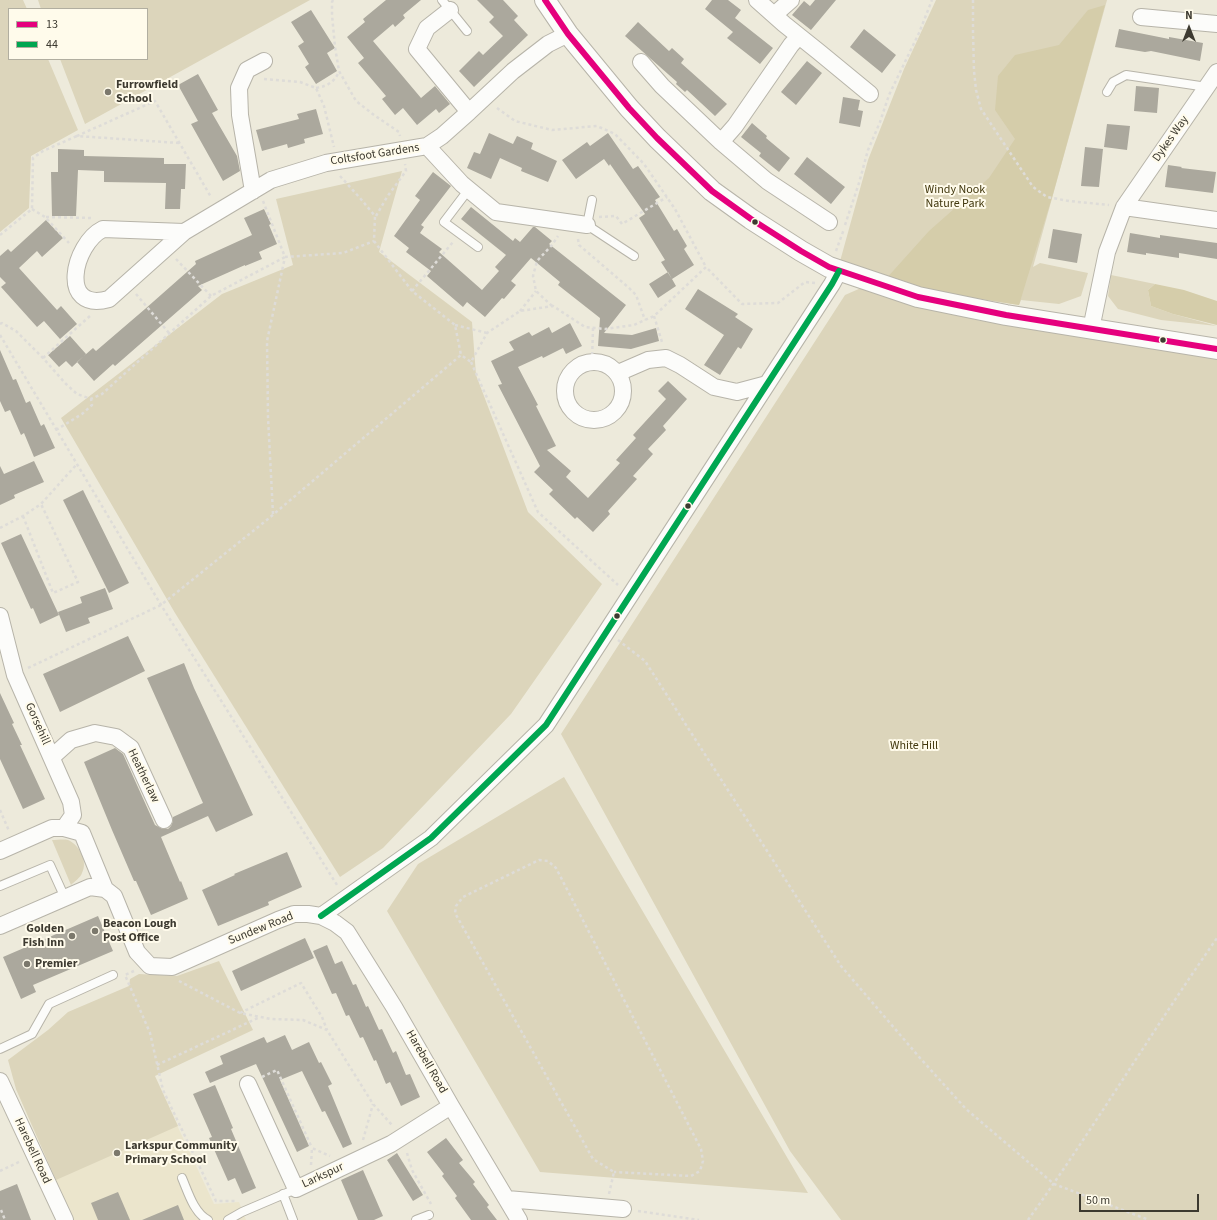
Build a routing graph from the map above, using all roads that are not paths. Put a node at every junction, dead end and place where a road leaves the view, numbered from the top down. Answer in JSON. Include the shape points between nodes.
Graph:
{"nodes":[{"id":1,"x":545,"y":0,"type":"edge"},
{"id":2,"x":757,"y":0,"type":"edge"},
{"id":3,"x":791,"y":0,"type":"edge"},
{"id":4,"x":446,"y":5,"type":"edge"},
{"id":5,"x":774,"y":15,"type":"junction"},
{"id":6,"x":1141,"y":17,"type":"dead end"},
{"id":7,"x":1217,"y":24,"type":"edge"},
{"id":8,"x":467,"y":31,"type":"dead end"},
{"id":9,"x":568,"y":34,"type":"junction"},
{"id":10,"x":799,"y":36,"type":"junction"},
{"id":11,"x":264,"y":61,"type":"dead end"},
{"id":12,"x":641,"y":62,"type":"dead end"},
{"id":13,"x":1217,"y":72,"type":"edge"},
{"id":14,"x":1207,"y":87,"type":"junction"},
{"id":15,"x":1107,"y":92,"type":"dead end"},
{"id":16,"x":870,"y":94,"type":"dead end"},
{"id":17,"x":469,"y":112,"type":"junction"},
{"id":18,"x":721,"y":142,"type":"junction"},
{"id":19,"x":427,"y":146,"type":"junction"},
{"id":20,"x":256,"y":189,"type":"junction"},
{"id":21,"x":469,"y":190,"type":"junction"},
{"id":22,"x":592,"y":200,"type":"dead end"},
{"id":23,"x":1124,"y":207,"type":"junction"},
{"id":24,"x":1217,"y":220,"type":"edge"},
{"id":25,"x":579,"y":222,"type":"junction"},
{"id":26,"x":829,"y":222,"type":"dead end"},
{"id":27,"x":184,"y":232,"type":"junction"},
{"id":28,"x":478,"y":247,"type":"dead end"},
{"id":29,"x":634,"y":256,"type":"dead end"},
{"id":30,"x":833,"y":274,"type":"junction"},
{"id":31,"x":1091,"y":329,"type":"junction"},
{"id":32,"x":1217,"y":348,"type":"edge"},
{"id":33,"x":618,"y":373,"type":"junction"},
{"id":34,"x":767,"y":384,"type":"junction"},
{"id":35,"x":0,"y":616,"type":"edge"},
{"id":36,"x":52,"y":757,"type":"junction"},
{"id":37,"x":164,"y":820,"type":"dead end"},
{"id":38,"x":64,"y":828,"type":"junction"},
{"id":39,"x":7,"y":848,"type":"edge"},
{"id":40,"x":0,"y":886,"type":"edge"},
{"id":41,"x":105,"y":889,"type":"junction"},
{"id":42,"x":65,"y":898,"type":"junction"},
{"id":43,"x":321,"y":916,"type":"junction"},
{"id":44,"x":0,"y":926,"type":"edge"},
{"id":45,"x":113,"y":975,"type":"dead end"},
{"id":46,"x":0,"y":1049,"type":"edge"},
{"id":47,"x":0,"y":1081,"type":"edge"},
{"id":48,"x":248,"y":1084,"type":"road end"},
{"id":49,"x":451,"y":1106,"type":"junction"},
{"id":50,"x":182,"y":1178,"type":"dead end"},
{"id":51,"x":289,"y":1192,"type":"junction"},
{"id":52,"x":507,"y":1199,"type":"junction"},
{"id":53,"x":623,"y":1209,"type":"road end"},
{"id":54,"x":431,"y":1212,"type":"road end"},
{"id":55,"x":65,"y":1220,"type":"edge"},
{"id":56,"x":208,"y":1220,"type":"edge"},
{"id":57,"x":228,"y":1220,"type":"edge"},
{"id":58,"x":293,"y":1220,"type":"edge"},
{"id":59,"x":416,"y":1220,"type":"edge"},
{"id":60,"x":520,"y":1220,"type":"edge"}],
"edges":[{"from":1,"to":9,"type":"street"},
{"from":2,"to":5,"type":"street"},
{"from":3,"to":5,"type":"street"},
{"from":4,"to":8,"type":"lane"},
{"from":4,"to":17,"type":"street","via":[[427,28],[418,49]]},
{"from":5,"to":10,"type":"street"},
{"from":6,"to":7,"type":"street"},
{"from":9,"to":17,"type":"street","name":"Coltsfoot Gardens","via":[[548,44],[513,71]]},
{"from":9,"to":30,"type":"street","via":[[629,108],[712,191]]},
{"from":10,"to":16,"type":"street"},
{"from":10,"to":18,"type":"street"},
{"from":11,"to":20,"type":"street","via":[[247,70],[239,88],[240,115]]},
{"from":12,"to":18,"type":"street","via":[[662,86]]},
{"from":13,"to":14,"type":"street","name":"Dykes Way"},
{"from":14,"to":15,"type":"lane","via":[[1126,75],[1113,82]]},
{"from":14,"to":23,"type":"street","name":"Dykes Way"},
{"from":17,"to":19,"type":"street","name":"Coltsfoot Gardens"},
{"from":18,"to":26,"type":"street","via":[[767,181]]},
{"from":19,"to":20,"type":"street","name":"Coltsfoot Gardens","via":[[326,163],[270,180]]},
{"from":19,"to":21,"type":"street"},
{"from":20,"to":27,"type":"street","name":"Coltsfoot Gardens"},
{"from":21,"to":25,"type":"street","via":[[496,212]]},
{"from":21,"to":28,"type":"lane","via":[[444,222]]},
{"from":22,"to":25,"type":"lane"},
{"from":23,"to":24,"type":"street"},
{"from":23,"to":31,"type":"street","name":"Dykes Way","via":[[1107,252]]},
{"from":25,"to":29,"type":"lane"},
{"from":27,"to":27,"type":"street","name":"Coltsfoot Gardens","via":[[103,229],[95,233],[80,256],[75,275],[76,288],[85,298],[99,302],[109,299]]},
{"from":30,"to":31,"type":"street","via":[[918,297]]},
{"from":30,"to":34,"type":"street"},
{"from":31,"to":32,"type":"street"},
{"from":33,"to":33,"type":"street","via":[[610,366],[592,361],[575,369],[568,377],[565,391],[570,408],[578,415],[595,420],[614,413],[619,407],[624,391]]},
{"from":33,"to":34,"type":"street","via":[[648,360],[666,358],[714,387],[737,392]]},
{"from":34,"to":43,"type":"street","via":[[546,725],[431,838]]},
{"from":35,"to":36,"type":"street","name":"Gorsehill","via":[[15,675]]},
{"from":36,"to":37,"type":"street","name":"Heatherlaw","via":[[71,740],[95,734],[116,737],[131,748]]},
{"from":36,"to":38,"type":"street","name":"Gorsehill","via":[[71,802],[73,815]]},
{"from":38,"to":39,"type":"street","via":[[52,828]]},
{"from":38,"to":41,"type":"street","via":[[82,833]]},
{"from":40,"to":42,"type":"lane","via":[[50,865]]},
{"from":41,"to":42,"type":"street","via":[[90,887]]},
{"from":41,"to":43,"type":"street","name":"Sundew Road","via":[[114,896],[137,952],[150,966],[172,967],[294,914]]},
{"from":42,"to":44,"type":"street"},
{"from":43,"to":49,"type":"street","name":"Harebell Road","via":[[347,932]]},
{"from":45,"to":46,"type":"lane","via":[[49,1004],[32,1034]]},
{"from":47,"to":55,"type":"street","name":"Harebell Road"},
{"from":48,"to":51,"type":"street","name":"Larkspur"},
{"from":49,"to":51,"type":"street","name":"Larkspur","via":[[390,1144]]},
{"from":49,"to":52,"type":"street","name":"Harebell Road"},
{"from":50,"to":56,"type":"lane","via":[[195,1207]]},
{"from":51,"to":57,"type":"lane"},
{"from":51,"to":58,"type":"lane"},
{"from":52,"to":53,"type":"street"},
{"from":52,"to":60,"type":"street","name":"Harebell Road"},
{"from":54,"to":59,"type":"lane"}]}
